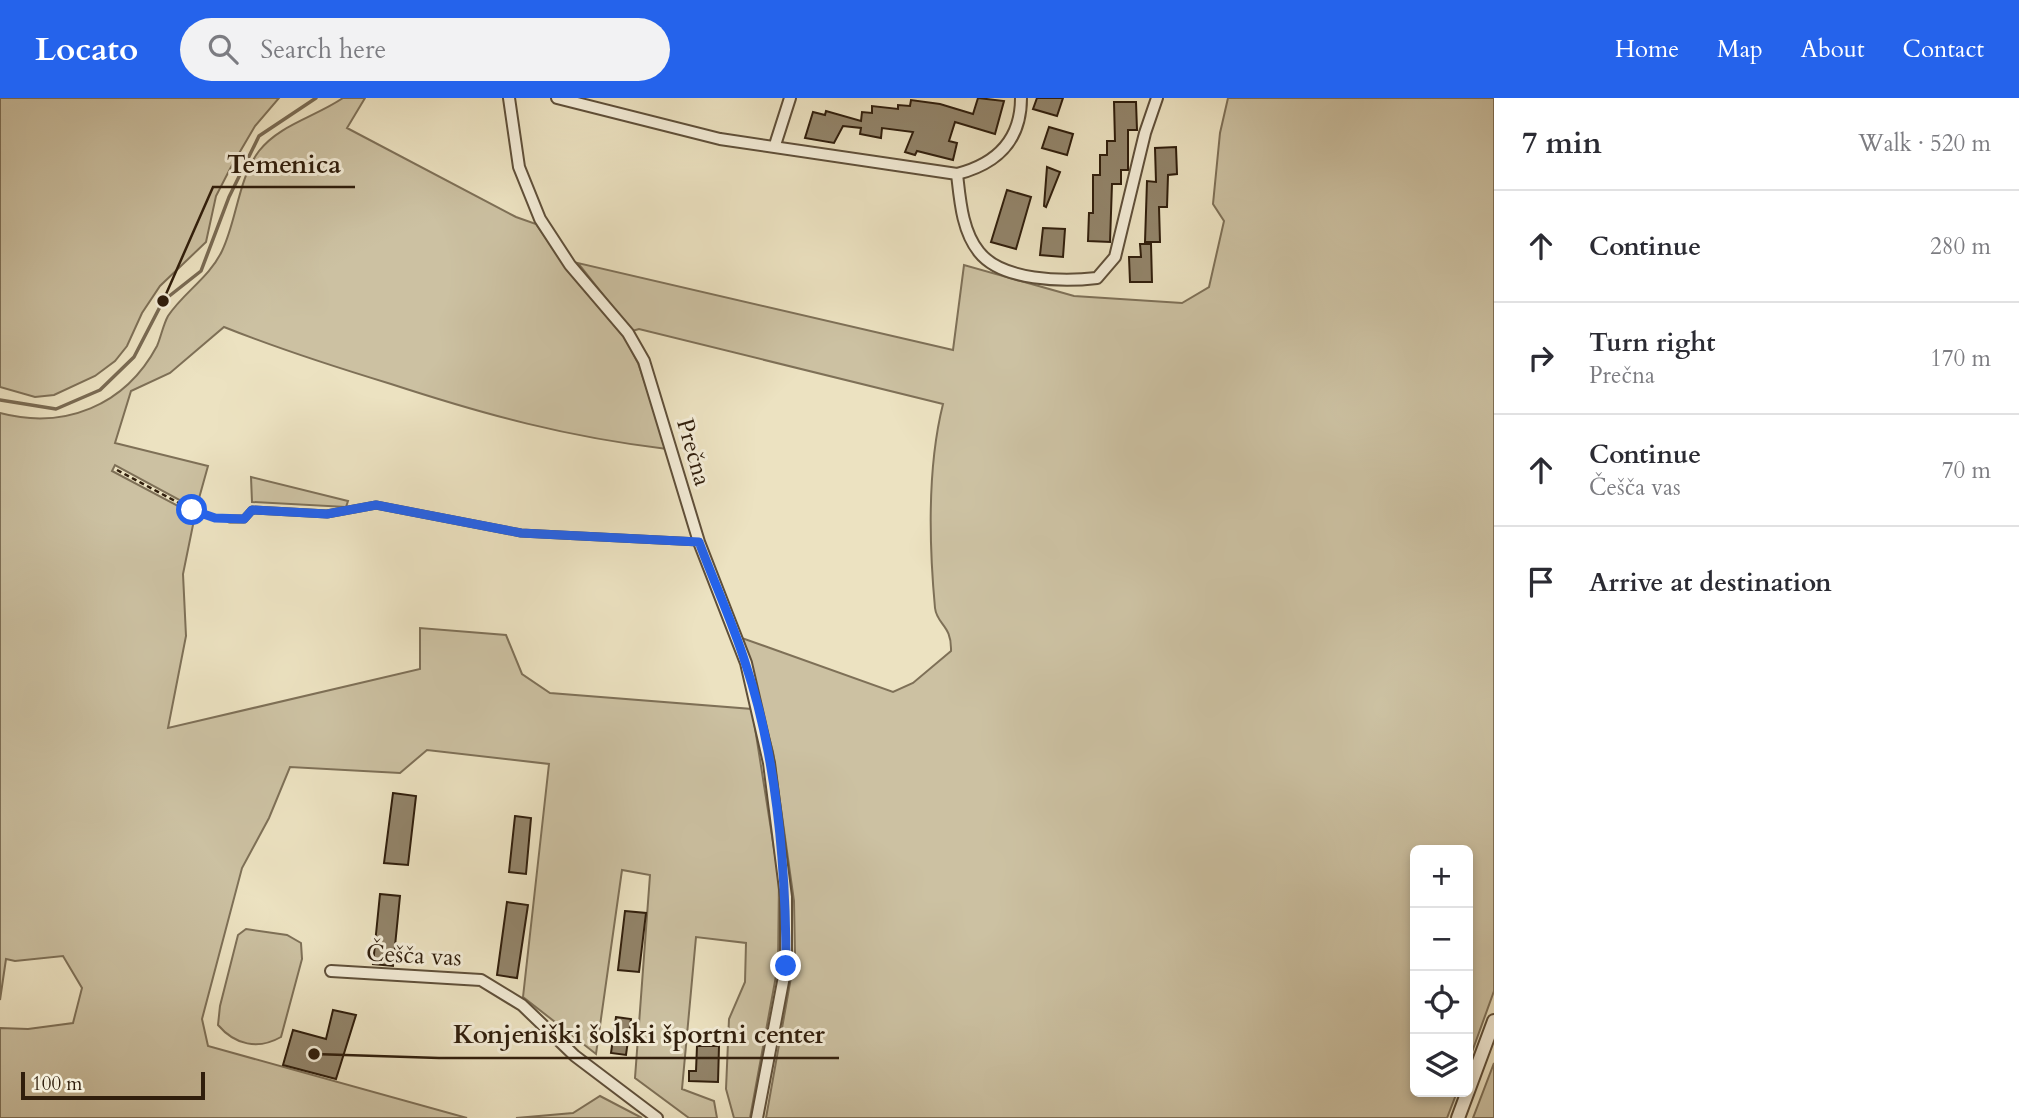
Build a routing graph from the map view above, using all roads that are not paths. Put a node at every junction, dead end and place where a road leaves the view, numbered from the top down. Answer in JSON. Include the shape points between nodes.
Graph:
{"nodes":[{"id":1,"x":509,"y":98,"type":"edge"},
{"id":2,"x":557,"y":98,"type":"edge"},
{"id":3,"x":790,"y":98,"type":"edge"},
{"id":4,"x":1021,"y":98,"type":"edge"},
{"id":5,"x":1157,"y":98,"type":"edge"},
{"id":6,"x":775,"y":145,"type":"junction"},
{"id":7,"x":957,"y":174,"type":"junction"},
{"id":8,"x":229,"y":519,"type":"road end"},
{"id":9,"x":699,"y":542,"type":"junction"},
{"id":10,"x":331,"y":971,"type":"dead end"},
{"id":11,"x":1494,"y":1021,"type":"edge"},
{"id":12,"x":657,"y":1118,"type":"edge"},
{"id":13,"x":757,"y":1118,"type":"edge"},
{"id":14,"x":1458,"y":1118,"type":"edge"}],
"edges":[{"from":1,"to":9,"type":"street","name":"Prečna","via":[[513,142],[528,194],[564,255],[628,333],[644,361]]},
{"from":2,"to":6,"type":"street","via":[[720,139]]},
{"from":3,"to":6,"type":"street"},
{"from":4,"to":7,"type":"street","via":[[1014,134],[1006,148],[980,168]]},
{"from":5,"to":7,"type":"street","via":[[1115,257],[1097,278],[1016,272],[979,253],[967,230]]},
{"from":6,"to":7,"type":"street"},
{"from":8,"to":9,"type":"lane","via":[[244,519],[252,510],[327,514],[376,505],[521,533]]},
{"from":9,"to":13,"type":"street","name":"Prečna","via":[[746,663],[782,846],[786,966]]},
{"from":10,"to":12,"type":"street","name":"Češča vas","via":[[481,980],[522,1005],[575,1056]]},
{"from":11,"to":14,"type":"street"}]}
